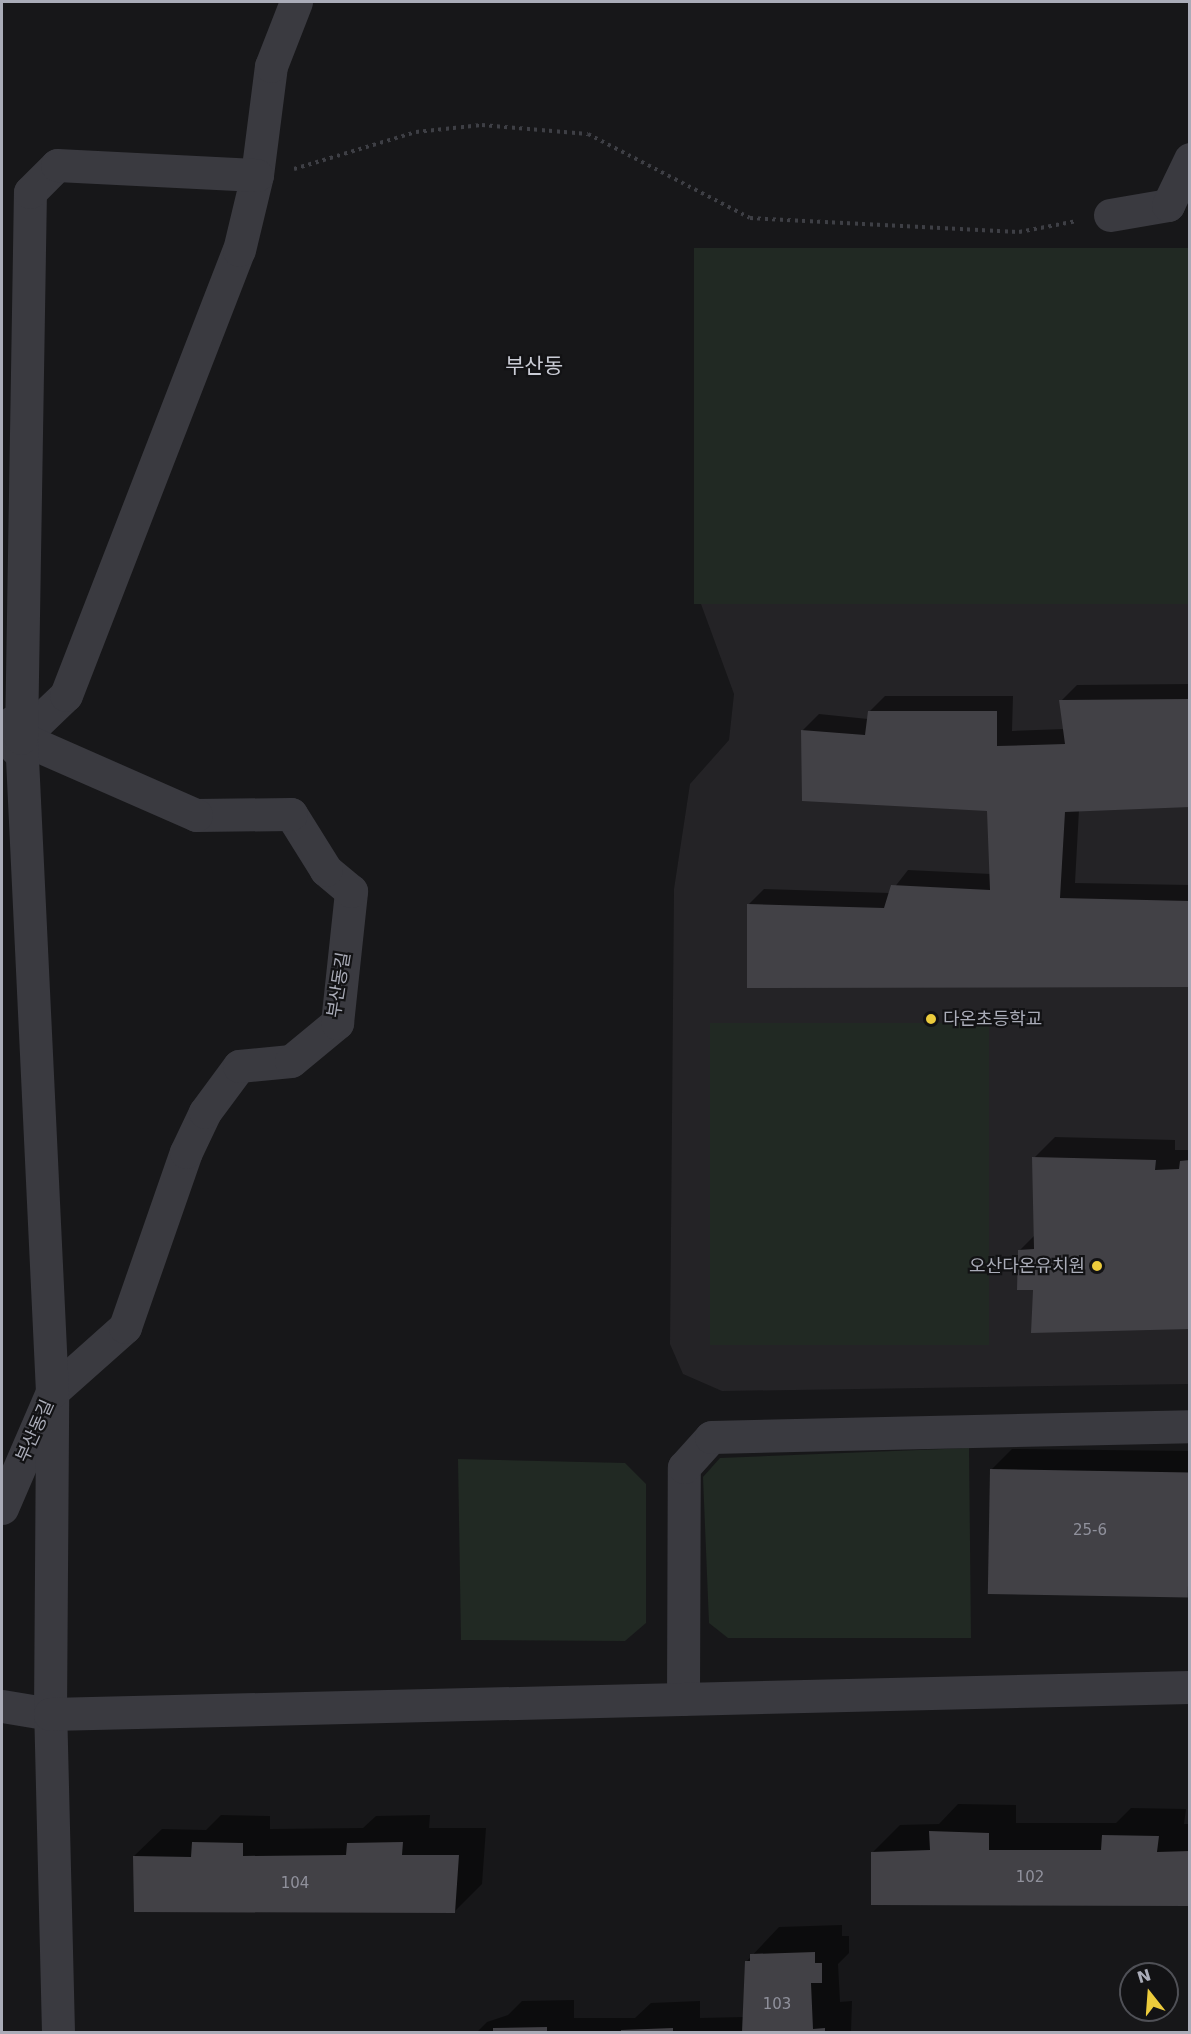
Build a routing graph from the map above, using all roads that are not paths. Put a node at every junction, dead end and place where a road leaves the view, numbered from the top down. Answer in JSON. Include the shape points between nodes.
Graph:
{"nodes":[{"id":1,"x":296,"y":2,"type":"edge"},
{"id":2,"x":1190,"y":159,"type":"edge"},
{"id":3,"x":257,"y":175,"type":"junction"},
{"id":4,"x":1110,"y":215,"type":"road end"},
{"id":5,"x":2,"y":705,"type":"edge"},
{"id":6,"x":21,"y":738,"type":"junction"},
{"id":7,"x":2,"y":777,"type":"edge"},
{"id":8,"x":52,"y":1392,"type":"junction"},
{"id":9,"x":1190,"y":1426,"type":"edge"},
{"id":10,"x":2,"y":1508,"type":"edge"},
{"id":11,"x":1190,"y":1687,"type":"edge"},
{"id":12,"x":683,"y":1699,"type":"junction"},
{"id":13,"x":2,"y":1706,"type":"edge"},
{"id":14,"x":50,"y":1714,"type":"junction"},
{"id":15,"x":56,"y":2029,"type":"edge"}],
"edges":[{"from":1,"to":3,"type":"street","via":[[271,66]]},
{"from":2,"to":4,"type":"street","via":[[1168,205]]},
{"from":3,"to":6,"type":"street","via":[[239,250],[66,695]]},
{"from":3,"to":6,"type":"street","via":[[57,165],[30,192]]},
{"from":5,"to":6,"type":"street"},
{"from":6,"to":7,"type":"street"},
{"from":6,"to":8,"type":"street"},
{"from":6,"to":8,"type":"street","name":"부산동길","via":[[196,815],[291,814],[326,870],[351,891],[337,1023],[291,1062],[239,1066],[205,1112],[186,1152],[125,1327]]},
{"from":8,"to":10,"type":"street","name":"부산동길"},
{"from":8,"to":14,"type":"street"},
{"from":9,"to":12,"type":"street","via":[[711,1437],[684,1467]]},
{"from":11,"to":12,"type":"street"},
{"from":12,"to":14,"type":"street"},
{"from":13,"to":14,"type":"street"},
{"from":14,"to":15,"type":"street"}]}
